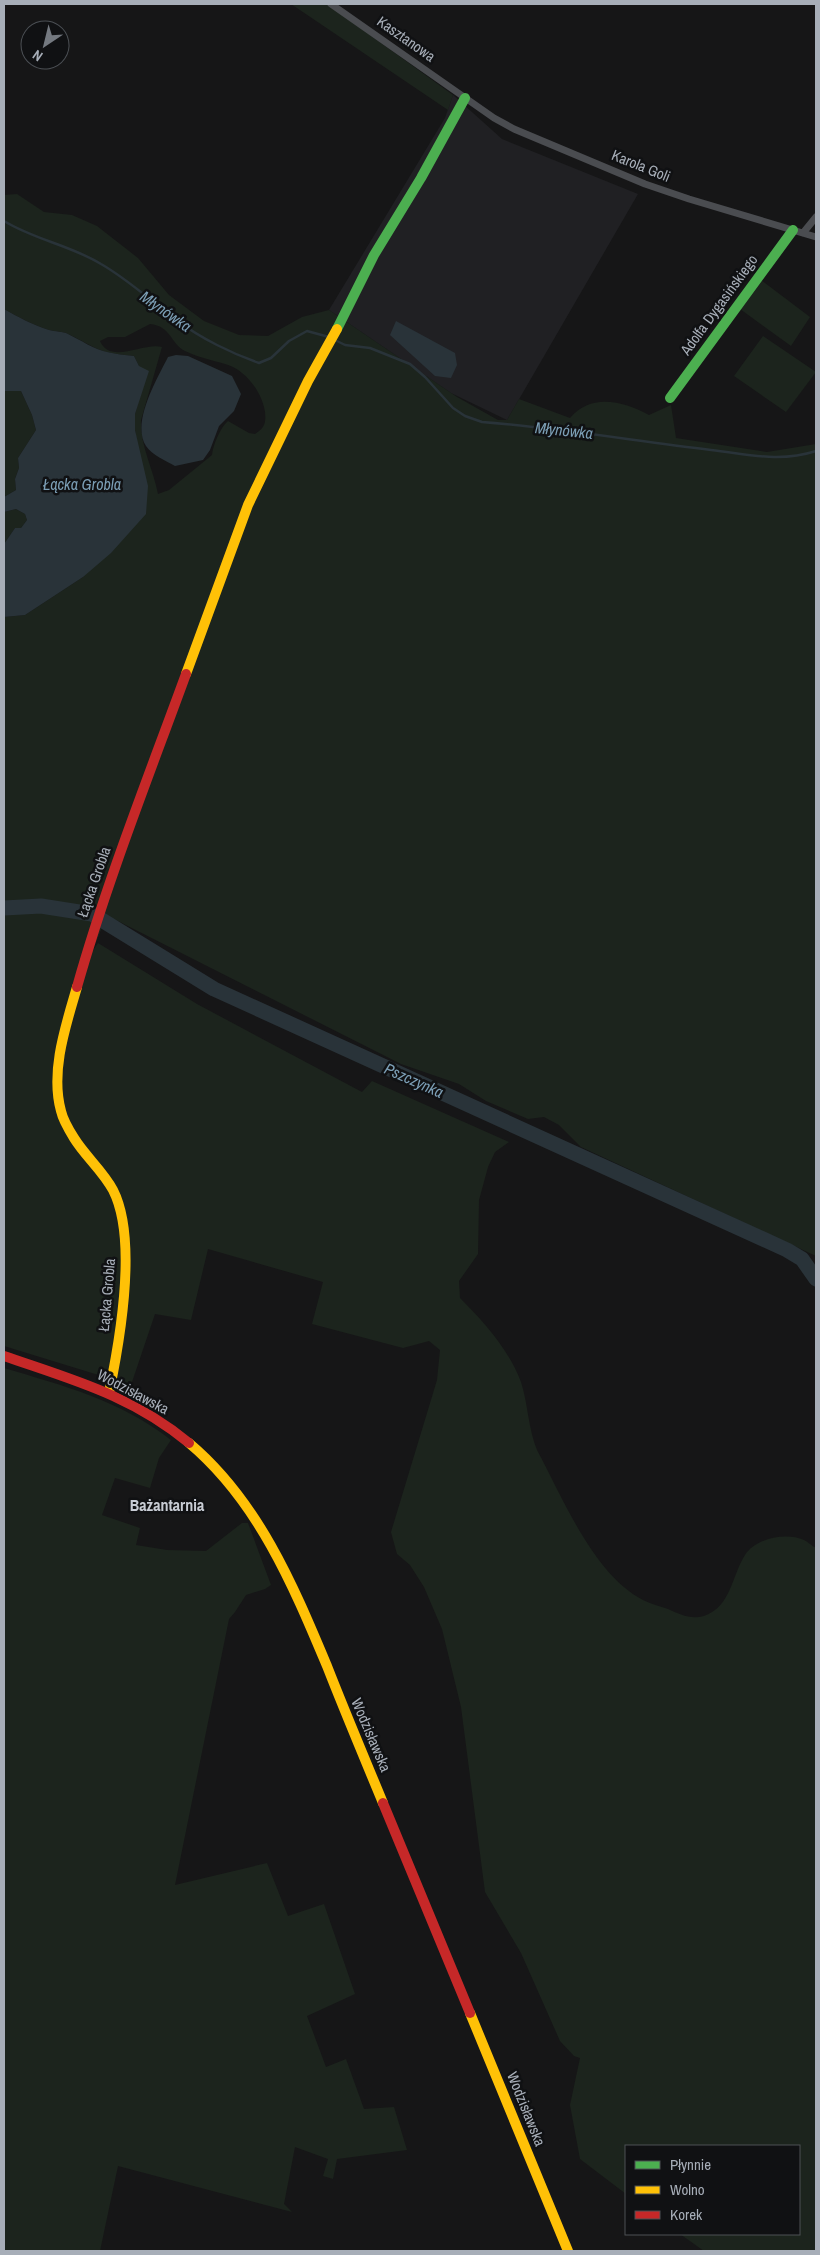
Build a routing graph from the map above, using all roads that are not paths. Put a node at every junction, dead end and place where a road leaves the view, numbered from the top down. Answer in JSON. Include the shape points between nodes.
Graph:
{"nodes":[{"id":1,"x":331,"y":4,"type":"edge"},
{"id":2,"x":465,"y":98,"type":"junction"},
{"id":3,"x":816,"y":217,"type":"edge"},
{"id":4,"x":798,"y":231,"type":"junction"},
{"id":5,"x":816,"y":237,"type":"edge"},
{"id":6,"x":670,"y":398,"type":"dead end"},
{"id":7,"x":4,"y":1356,"type":"edge"},
{"id":8,"x":109,"y":1392,"type":"junction"},
{"id":9,"x":568,"y":2251,"type":"edge"}],
"edges":[{"from":1,"to":2,"type":"street","name":"Kasztanowa"},
{"from":2,"to":4,"type":"street","name":"Karola Goli","via":[[514,129],[645,184]]},
{"from":2,"to":8,"type":"street","name":"Łącka Grobla","via":[[374,255],[302,392],[248,505],[122,848],[67,1021],[57,1093],[61,1113],[75,1139],[113,1190],[121,1217],[127,1268]]},
{"from":3,"to":4,"type":"street","name":"Adolfa Dygasińskiego"},
{"from":4,"to":5,"type":"street","name":"Karola Goli"},
{"from":4,"to":6,"type":"street","name":"Adolfa Dygasińskiego"},
{"from":7,"to":8,"type":"street","name":"Wodzisławska"},
{"from":8,"to":9,"type":"street","name":"Wodzisławska","via":[[156,1418],[209,1462],[242,1497],[282,1561]]}]}
